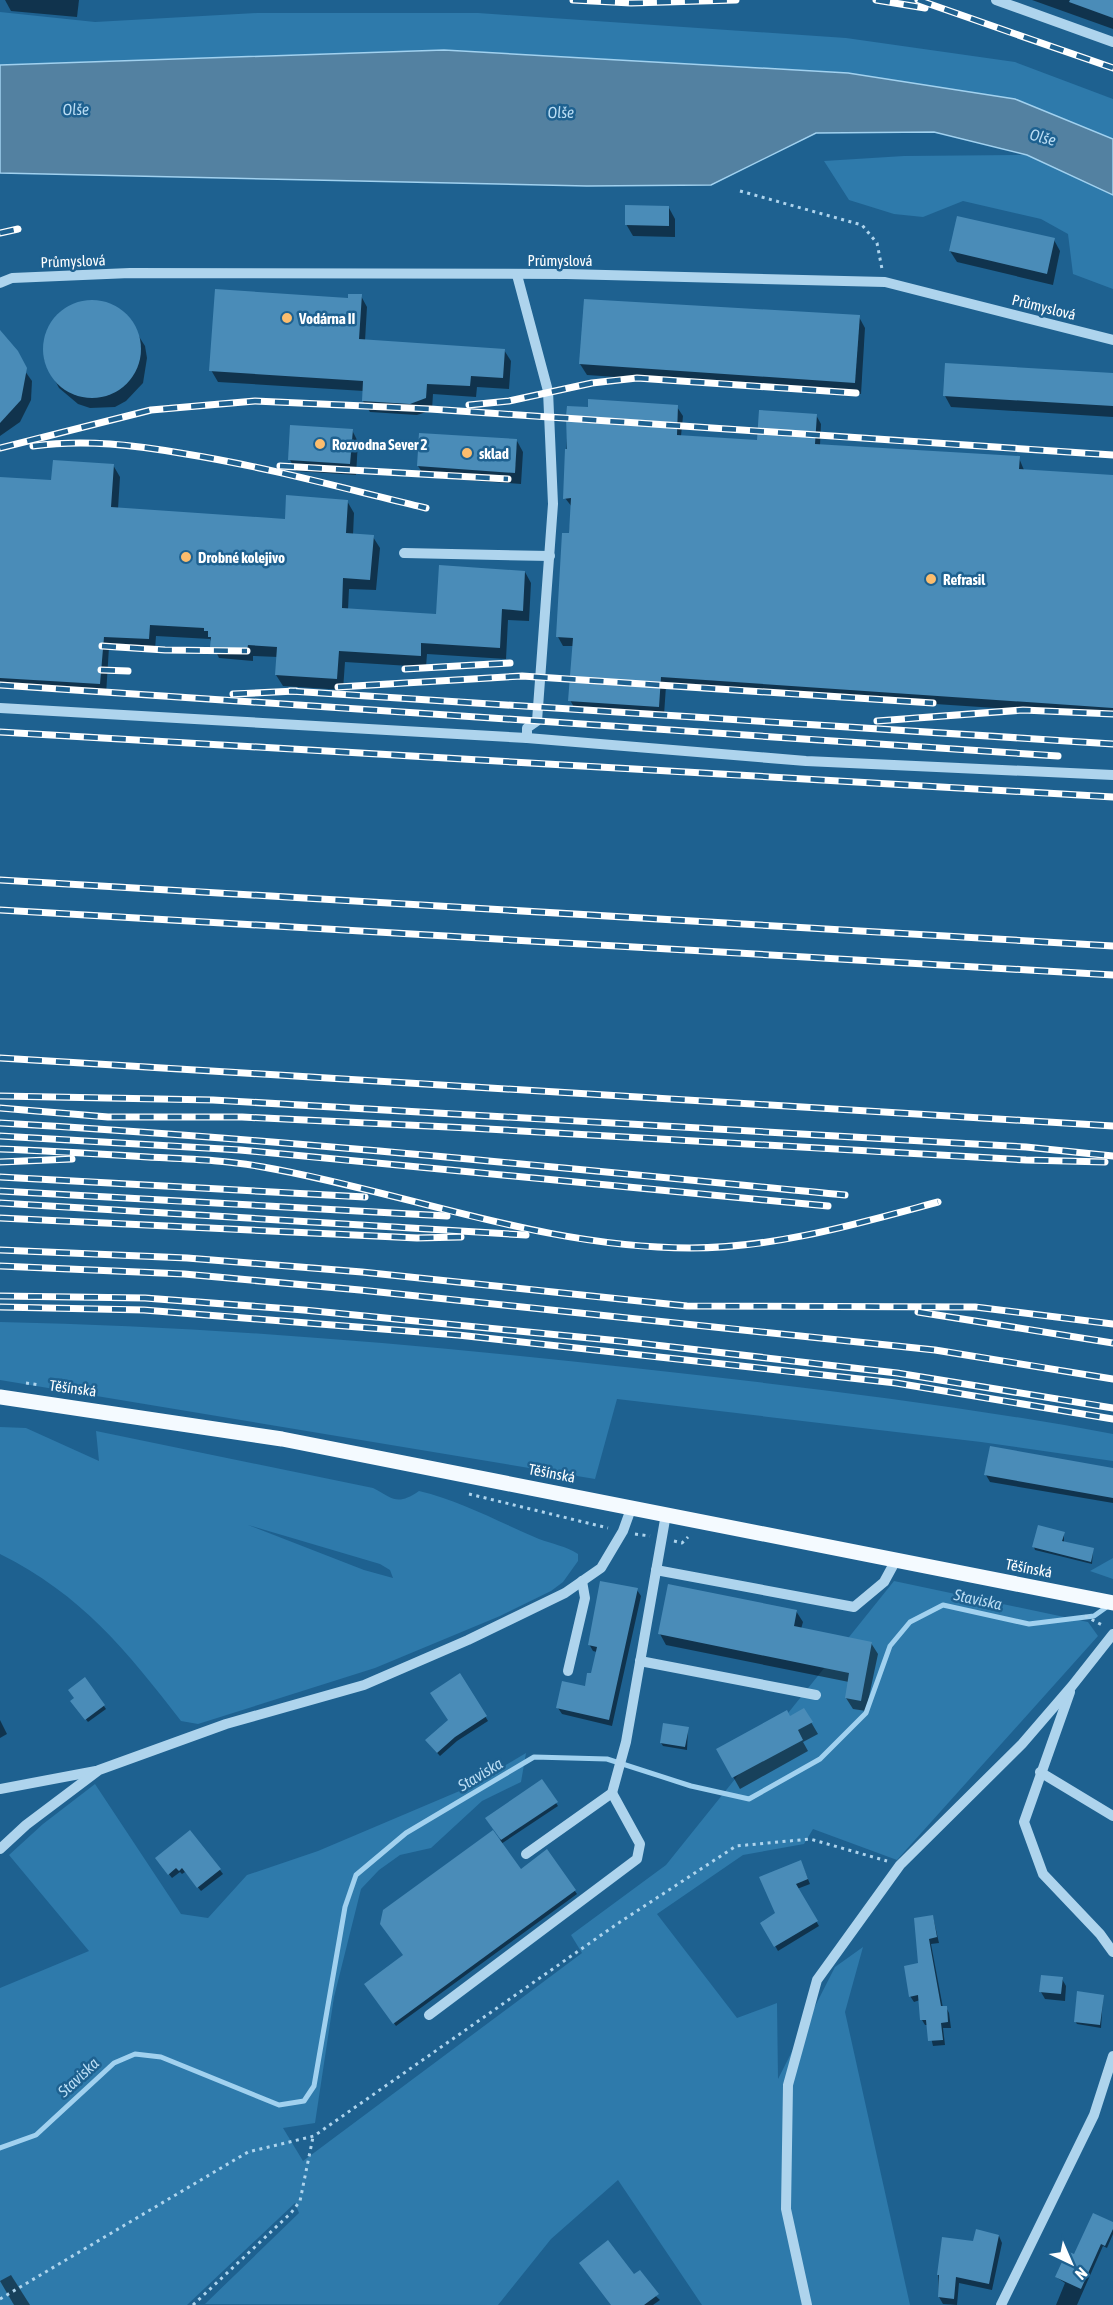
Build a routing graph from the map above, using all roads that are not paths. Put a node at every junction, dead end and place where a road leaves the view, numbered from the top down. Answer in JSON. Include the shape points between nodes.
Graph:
{"nodes":[{"id":1,"x":996,"y":0,"type":"edge"},
{"id":2,"x":1113,"y":42,"type":"edge"},
{"id":3,"x":517,"y":275,"type":"junction"},
{"id":4,"x":0,"y":283,"type":"edge"},
{"id":5,"x":1113,"y":340,"type":"edge"},
{"id":6,"x":404,"y":553,"type":"dead end"},
{"id":7,"x":549,"y":556,"type":"junction"},
{"id":8,"x":0,"y":708,"type":"edge"},
{"id":9,"x":526,"y":738,"type":"junction"},
{"id":10,"x":1113,"y":775,"type":"edge"},
{"id":11,"x":0,"y":1397,"type":"edge"},
{"id":12,"x":632,"y":1506,"type":"junction"},
{"id":13,"x":666,"y":1514,"type":"junction"},
{"id":14,"x":896,"y":1560,"type":"junction"},
{"id":15,"x":656,"y":1570,"type":"junction"},
{"id":16,"x":582,"y":1581,"type":"junction"},
{"id":17,"x":1113,"y":1603,"type":"edge"},
{"id":18,"x":1113,"y":1634,"type":"edge"},
{"id":19,"x":640,"y":1661,"type":"junction"},
{"id":20,"x":568,"y":1671,"type":"dead end"},
{"id":21,"x":1072,"y":1686,"type":"junction"},
{"id":22,"x":816,"y":1695,"type":"dead end"},
{"id":23,"x":99,"y":1770,"type":"junction"},
{"id":24,"x":1040,"y":1772,"type":"junction"},
{"id":25,"x":0,"y":1789,"type":"edge"},
{"id":26,"x":612,"y":1793,"type":"junction"},
{"id":27,"x":1113,"y":1816,"type":"edge"},
{"id":28,"x":0,"y":1849,"type":"edge"},
{"id":29,"x":526,"y":1854,"type":"dead end"},
{"id":30,"x":1113,"y":1952,"type":"edge"},
{"id":31,"x":429,"y":2015,"type":"dead end"},
{"id":32,"x":1113,"y":2056,"type":"edge"},
{"id":33,"x":807,"y":2305,"type":"edge"},
{"id":34,"x":1001,"y":2305,"type":"edge"}],
"edges":[{"from":1,"to":2,"type":"street"},
{"from":3,"to":4,"type":"street","name":"Průmyslová","via":[[130,273],[12,278]]},
{"from":3,"to":5,"type":"street","name":"Průmyslová","via":[[885,282]]},
{"from":3,"to":7,"type":"street","via":[[548,392],[553,504]]},
{"from":6,"to":7,"type":"street"},
{"from":7,"to":9,"type":"street","via":[[537,720],[527,729]]},
{"from":8,"to":9,"type":"street"},
{"from":9,"to":10,"type":"street","via":[[806,761]]},
{"from":11,"to":12,"type":"main road","name":"Těšínská","via":[[282,1439]]},
{"from":12,"to":13,"type":"main road","name":"Těšínská"},
{"from":12,"to":16,"type":"street","via":[[623,1531],[601,1568]]},
{"from":13,"to":14,"type":"main road","name":"Těšínská"},
{"from":13,"to":15,"type":"street"},
{"from":14,"to":15,"type":"street","via":[[884,1582],[854,1607]]},
{"from":14,"to":17,"type":"main road","name":"Těšínská"},
{"from":15,"to":19,"type":"street"},
{"from":16,"to":20,"type":"street","via":[[585,1598]]},
{"from":16,"to":23,"type":"street","via":[[468,1640],[364,1685],[226,1724]]},
{"from":18,"to":21,"type":"street"},
{"from":19,"to":22,"type":"street"},
{"from":19,"to":26,"type":"street","via":[[626,1742]]},
{"from":21,"to":24,"type":"street"},
{"from":21,"to":33,"type":"street","via":[[1022,1744],[900,1865],[817,1980],[788,2085],[786,2209]]},
{"from":23,"to":25,"type":"street"},
{"from":23,"to":28,"type":"street"},
{"from":24,"to":27,"type":"street"},
{"from":24,"to":30,"type":"street","via":[[1024,1822],[1042,1875]]},
{"from":26,"to":29,"type":"street"},
{"from":26,"to":31,"type":"street","via":[[640,1844],[637,1859]]},
{"from":32,"to":34,"type":"street","via":[[1094,2115]]}]}
